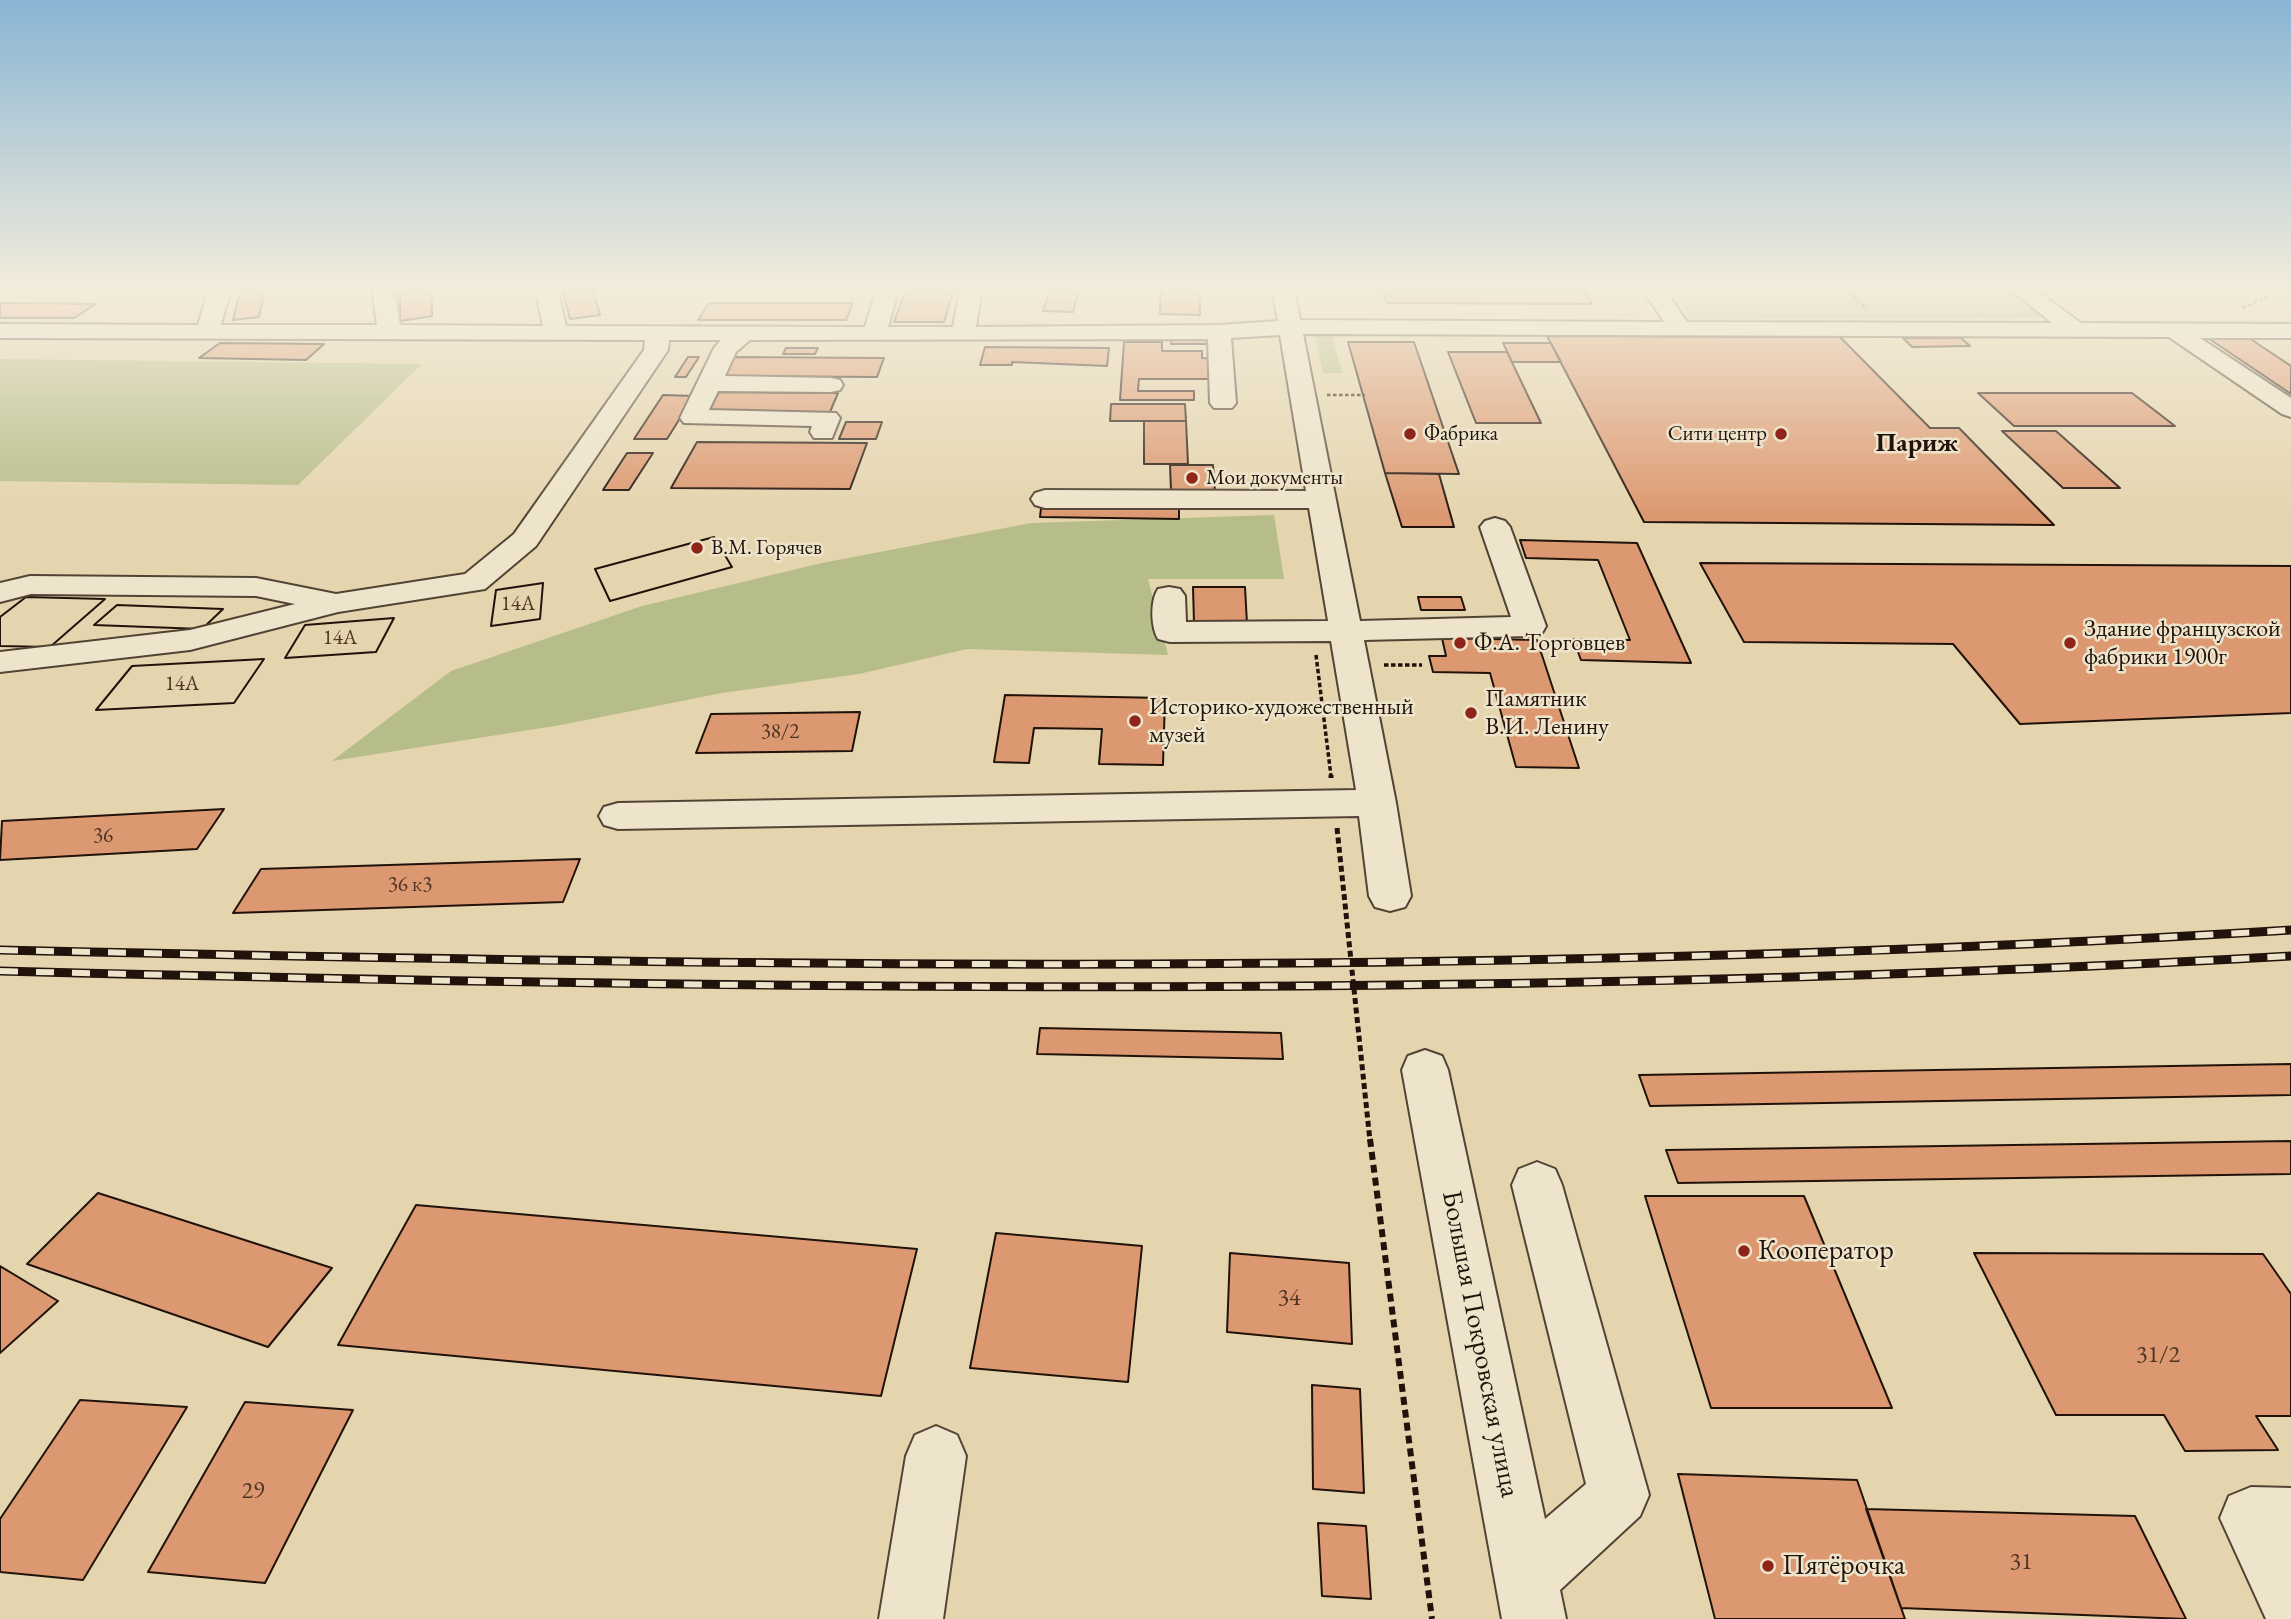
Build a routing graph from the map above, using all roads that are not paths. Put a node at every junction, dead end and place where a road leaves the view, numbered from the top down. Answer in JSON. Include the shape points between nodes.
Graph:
{"nodes":[{"id":1,"x":646,"y":364,"type":"edge"},
{"id":2,"x":719,"y":364,"type":"edge"},
{"id":3,"x":1221,"y":364,"type":"edge"},
{"id":4,"x":1297,"y":364,"type":"edge"},
{"id":5,"x":2223,"y":364,"type":"edge"},
{"id":6,"x":710,"y":383,"type":"junction"},
{"id":7,"x":831,"y":385,"type":"dead end"},
{"id":8,"x":1223,"y":403,"type":"dead end"},
{"id":9,"x":2291,"y":409,"type":"edge"},
{"id":10,"x":823,"y":432,"type":"dead end"},
{"id":11,"x":1045,"y":499,"type":"dead end"},
{"id":12,"x":1322,"y":505,"type":"junction"},
{"id":13,"x":1495,"y":527,"type":"dead end"},
{"id":14,"x":0,"y":593,"type":"edge"},
{"id":15,"x":1169,"y":596,"type":"dead end"},
{"id":16,"x":338,"y":603,"type":"junction"},
{"id":17,"x":1329,"y":631,"type":"junction"},
{"id":18,"x":0,"y":662,"type":"edge"},
{"id":19,"x":1377,"y":803,"type":"junction"},
{"id":20,"x":618,"y":816,"type":"dead end"},
{"id":21,"x":1390,"y":895,"type":"dead end"},
{"id":22,"x":1425,"y":1070,"type":"dead end"},
{"id":23,"x":1537,"y":1185,"type":"dead end"},
{"id":24,"x":936,"y":1456,"type":"dead end"},
{"id":25,"x":2291,"y":1519,"type":"edge"},
{"id":26,"x":1530,"y":1599,"type":"edge"},
{"id":27,"x":2291,"y":1601,"type":"edge"},
{"id":28,"x":911,"y":1619,"type":"edge"}],
"edges":[{"from":1,"to":16,"type":"street","via":[[526,540],[474,582]]},
{"from":2,"to":6,"type":"street"},
{"from":3,"to":8,"type":"street"},
{"from":4,"to":12,"type":"street"},
{"from":5,"to":9,"type":"street"},
{"from":6,"to":7,"type":"street"},
{"from":6,"to":10,"type":"street","via":[[693,418],[827,418]]},
{"from":11,"to":12,"type":"street"},
{"from":12,"to":17,"type":"street","via":[[1331,552]]},
{"from":13,"to":17,"type":"street","via":[[1530,626]]},
{"from":14,"to":16,"type":"street","via":[[30,585],[256,587]]},
{"from":15,"to":17,"type":"street","via":[[1170,632]]},
{"from":16,"to":18,"type":"street","via":[[190,640]]},
{"from":17,"to":19,"type":"street"},
{"from":19,"to":20,"type":"street"},
{"from":19,"to":21,"type":"street"},
{"from":22,"to":26,"type":"street","name":"Большая Покровская улица"},
{"from":23,"to":26,"type":"street","via":[[1619,1495]]},
{"from":24,"to":28,"type":"street"},
{"from":25,"to":27,"type":"street","via":[[2251,1518]]}]}
